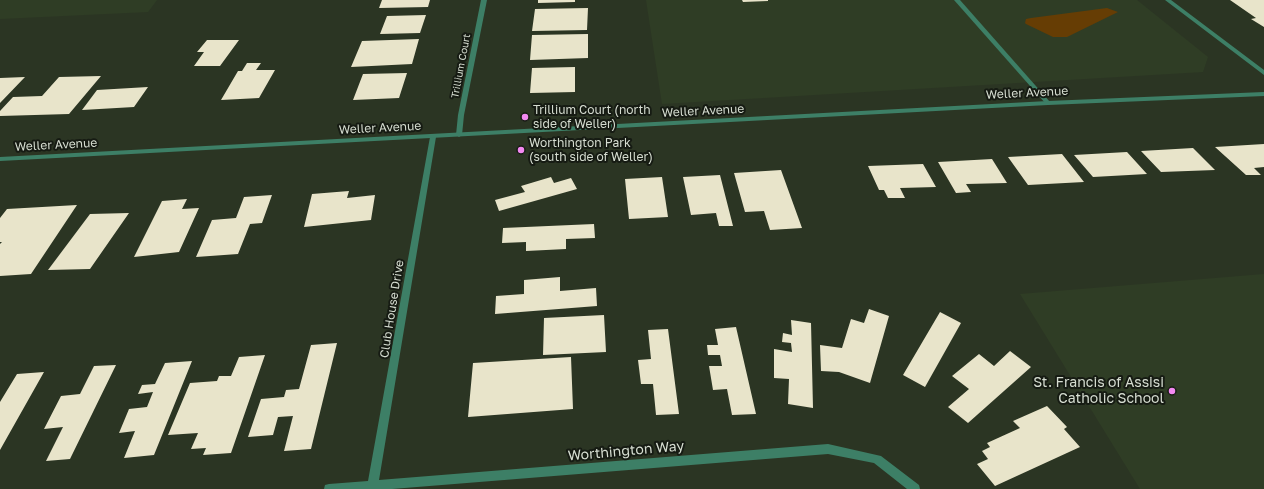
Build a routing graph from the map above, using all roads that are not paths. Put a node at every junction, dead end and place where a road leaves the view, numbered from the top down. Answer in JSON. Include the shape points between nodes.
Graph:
{"nodes":[{"id":1,"x":484,"y":0,"type":"edge"},
{"id":2,"x":957,"y":0,"type":"edge"},
{"id":3,"x":1168,"y":0,"type":"edge"},
{"id":4,"x":1264,"y":73,"type":"edge"},
{"id":5,"x":1264,"y":94,"type":"edge"},
{"id":6,"x":1048,"y":103,"type":"junction"},
{"id":7,"x":459,"y":135,"type":"junction"},
{"id":8,"x":433,"y":137,"type":"junction"},
{"id":9,"x":0,"y":159,"type":"edge"},
{"id":10,"x":373,"y":485,"type":"junction"},
{"id":11,"x":329,"y":489,"type":"edge"},
{"id":12,"x":915,"y":489,"type":"edge"}],
"edges":[{"from":1,"to":7,"type":"street","name":"Trillium Court"},
{"from":2,"to":6,"type":"street"},
{"from":3,"to":4,"type":"street"},
{"from":5,"to":6,"type":"street","name":"Weller Avenue"},
{"from":6,"to":7,"type":"street","name":"Weller Avenue"},
{"from":7,"to":8,"type":"street","name":"Weller Avenue"},
{"from":8,"to":9,"type":"street","name":"Weller Avenue"},
{"from":8,"to":10,"type":"street","name":"Club House Drive"},
{"from":10,"to":11,"type":"street","name":"Worthington Way"},
{"from":10,"to":12,"type":"street","name":"Worthington Way","via":[[828,448],[877,459]]}]}
